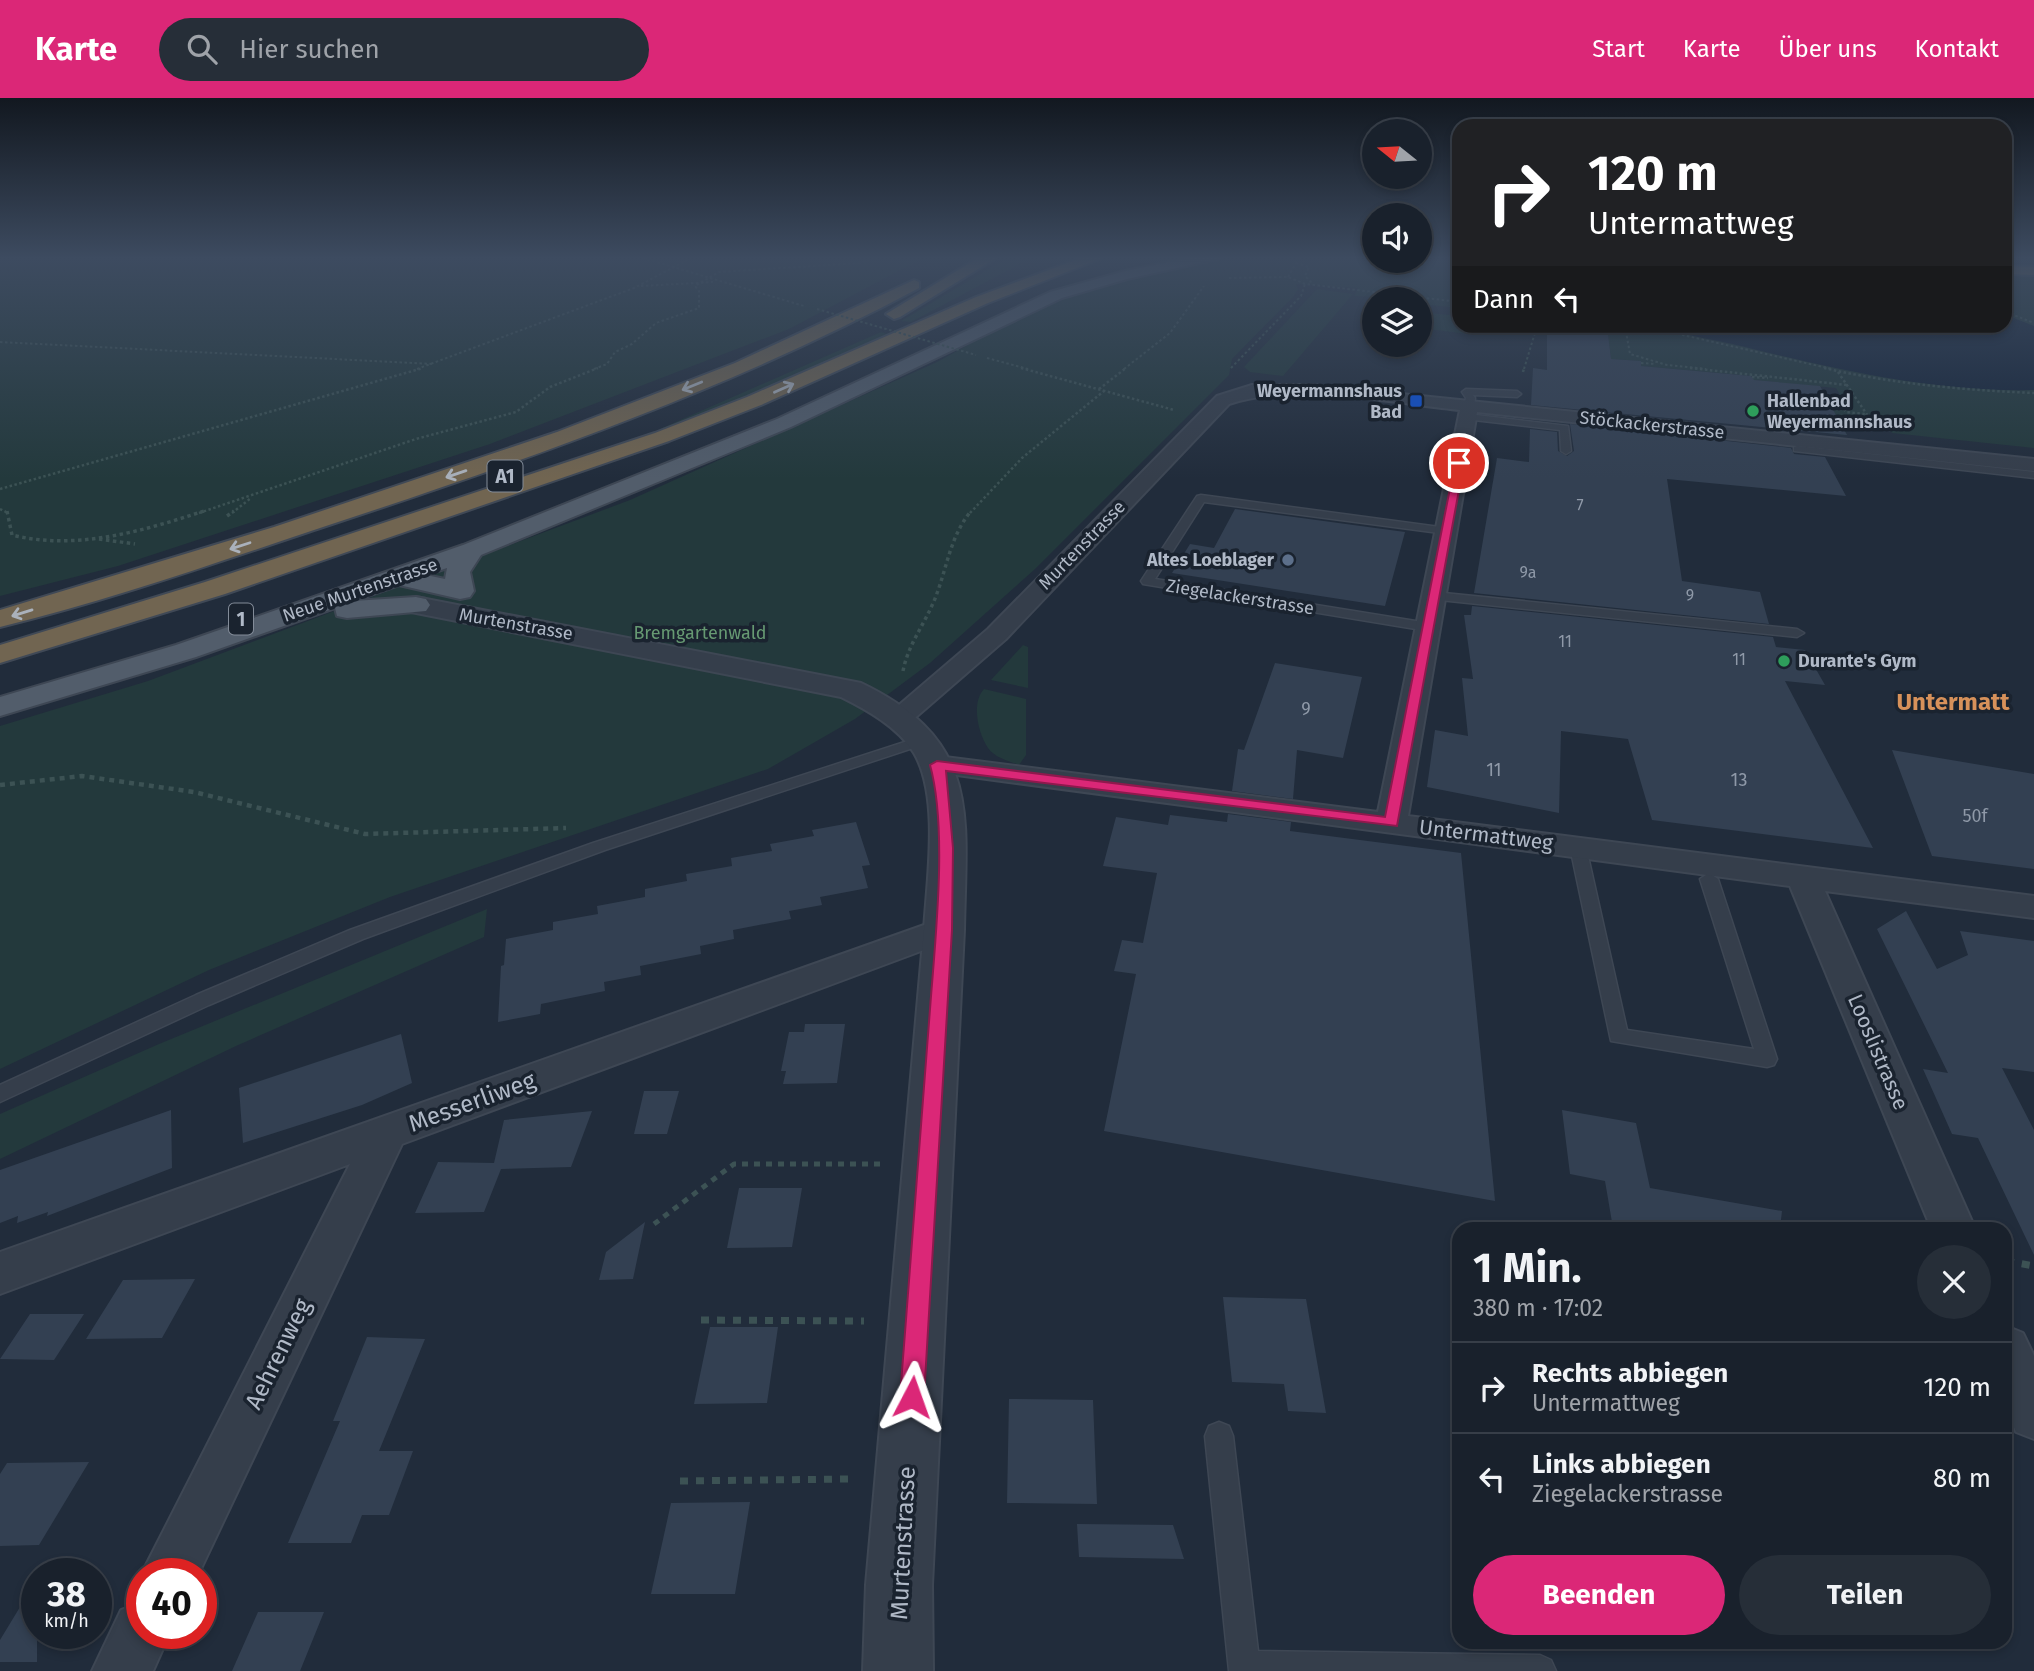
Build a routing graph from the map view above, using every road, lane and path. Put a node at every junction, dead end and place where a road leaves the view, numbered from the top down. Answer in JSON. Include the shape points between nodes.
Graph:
{"nodes":[{"id":1,"x":520,"y":331,"type":"edge"},
{"id":2,"x":646,"y":331,"type":"edge"},
{"id":3,"x":820,"y":331,"type":"edge"},
{"id":4,"x":857,"y":331,"type":"edge"},
{"id":5,"x":894,"y":331,"type":"edge"},
{"id":6,"x":900,"y":331,"type":"edge"},
{"id":7,"x":912,"y":331,"type":"edge"},
{"id":8,"x":978,"y":331,"type":"edge"},
{"id":9,"x":1172,"y":331,"type":"edge"},
{"id":10,"x":1267,"y":331,"type":"edge"},
{"id":11,"x":1535,"y":333,"type":"edge"},
{"id":12,"x":1626,"y":333,"type":"edge"},
{"id":13,"x":1673,"y":333,"type":"edge"},
{"id":14,"x":0,"y":342,"type":"edge"},
{"id":15,"x":844,"y":361,"type":"junction"},
{"id":16,"x":1641,"y":363,"type":"dead end"},
{"id":17,"x":435,"y":364,"type":"junction"},
{"id":18,"x":1667,"y":365,"type":"junction"},
{"id":19,"x":1838,"y":372,"type":"junction"},
{"id":20,"x":1752,"y":377,"type":"dead end"},
{"id":21,"x":1768,"y":379,"type":"junction"},
{"id":22,"x":1520,"y":383,"type":"joint"},
{"id":23,"x":1847,"y":385,"type":"junction"},
{"id":24,"x":1270,"y":388,"type":"joint"},
{"id":25,"x":1099,"y":389,"type":"junction"},
{"id":26,"x":1104,"y":391,"type":"junction"},
{"id":27,"x":2034,"y":393,"type":"edge"},
{"id":28,"x":1517,"y":394,"type":"junction"},
{"id":29,"x":1841,"y":405,"type":"dead end"},
{"id":30,"x":1512,"y":406,"type":"dead end"},
{"id":31,"x":1210,"y":412,"type":"junction"},
{"id":32,"x":1468,"y":412,"type":"junction"},
{"id":33,"x":1866,"y":414,"type":"junction"},
{"id":34,"x":1875,"y":425,"type":"dead end"},
{"id":35,"x":1799,"y":446,"type":"junction"},
{"id":36,"x":1566,"y":450,"type":"dead end"},
{"id":37,"x":2034,"y":465,"type":"edge"},
{"id":38,"x":2034,"y":475,"type":"edge"},
{"id":39,"x":634,"y":483,"type":"junction"},
{"id":40,"x":0,"y":489,"type":"edge"},
{"id":41,"x":0,"y":509,"type":"edge"},
{"id":42,"x":1447,"y":531,"type":"junction"},
{"id":43,"x":472,"y":550,"type":"junction"},
{"id":44,"x":384,"y":577,"type":"junction"},
{"id":45,"x":460,"y":591,"type":"junction"},
{"id":46,"x":1434,"y":596,"type":"junction"},
{"id":47,"x":416,"y":605,"type":"junction"},
{"id":48,"x":0,"y":620,"type":"edge"},
{"id":49,"x":1427,"y":628,"type":"junction"},
{"id":50,"x":1797,"y":633,"type":"dead end"},
{"id":51,"x":617,"y":642,"type":"junction"},
{"id":52,"x":0,"y":644,"type":"edge"},
{"id":53,"x":186,"y":651,"type":"junction"},
{"id":54,"x":0,"y":654,"type":"edge"},
{"id":55,"x":0,"y":705,"type":"edge"},
{"id":56,"x":919,"y":741,"type":"junction"},
{"id":57,"x":0,"y":785,"type":"edge"},
{"id":58,"x":1391,"y":823,"type":"junction"},
{"id":59,"x":569,"y":828,"type":"dead end"},
{"id":60,"x":1578,"y":847,"type":"junction"},
{"id":61,"x":1802,"y":876,"type":"junction"},
{"id":62,"x":1709,"y":879,"type":"dead end"},
{"id":63,"x":2034,"y":907,"type":"edge"},
{"id":64,"x":944,"y":930,"type":"junction"},
{"id":65,"x":0,"y":1094,"type":"edge"},
{"id":66,"x":386,"y":1134,"type":"junction"},
{"id":67,"x":881,"y":1164,"type":"dead end"},
{"id":68,"x":1951,"y":1222,"type":"edge"},
{"id":69,"x":653,"y":1224,"type":"dead end"},
{"id":70,"x":2012,"y":1262,"type":"edge"},
{"id":71,"x":2034,"y":1266,"type":"edge"},
{"id":72,"x":0,"y":1273,"type":"edge"},
{"id":73,"x":701,"y":1320,"type":"dead end"},
{"id":74,"x":864,"y":1321,"type":"dead end"},
{"id":75,"x":2012,"y":1363,"type":"edge"},
{"id":76,"x":2034,"y":1414,"type":"edge"},
{"id":77,"x":1219,"y":1436,"type":"dead end"},
{"id":78,"x":848,"y":1479,"type":"dead end"},
{"id":79,"x":680,"y":1481,"type":"dead end"},
{"id":80,"x":177,"y":1558,"type":"edge"},
{"id":81,"x":133,"y":1649,"type":"edge"},
{"id":82,"x":1244,"y":1669,"type":"edge"},
{"id":83,"x":122,"y":1671,"type":"edge"},
{"id":84,"x":898,"y":1671,"type":"edge"},
{"id":85,"x":1540,"y":1671,"type":"edge"}],
"edges":[{"from":1,"to":17,"type":"path"},
{"from":2,"to":41,"type":"path","via":[[634,346],[614,352],[607,364],[550,387],[516,412],[416,439],[165,524],[95,539],[40,542],[12,535],[7,510]]},
{"from":3,"to":48,"type":"highway","number":"A1","one_way":true,"via":[[606,420],[316,521]]},
{"from":4,"to":52,"type":"highway","number":"A1","via":[[633,428],[370,524]]},
{"from":5,"to":25,"type":"path","bridge":true},
{"from":6,"to":15,"type":"highway"},
{"from":7,"to":15,"type":"highway"},
{"from":8,"to":39,"type":"main road","name":"Neue Murtenstrasse","number":"1","via":[[804,415]]},
{"from":9,"to":25,"type":"path"},
{"from":10,"to":31,"type":"path","via":[[1208,393]]},
{"from":11,"to":22,"type":"path"},
{"from":12,"to":18,"type":"path","via":[[1630,354]]},
{"from":13,"to":19,"type":"path"},
{"from":14,"to":17,"type":"path"},
{"from":54,"to":15,"type":"highway","one_way":true,"via":[[551,476],[710,419]]},
{"from":16,"to":18,"type":"path"},
{"from":17,"to":40,"type":"path"},
{"from":18,"to":21,"type":"path","via":[[1766,374]]},
{"from":19,"to":23,"type":"path"},
{"from":19,"to":27,"type":"path","via":[[1949,389]]},
{"from":20,"to":21,"type":"path"},
{"from":21,"to":23,"type":"path"},
{"from":22,"to":28,"type":"lane"},
{"from":23,"to":33,"type":"path"},
{"from":24,"to":31,"type":"street","name":"Murtenstrasse","via":[[1235,394]]},
{"from":24,"to":32,"type":"street","name":"Stöckackerstrasse"},
{"from":25,"to":26,"type":"path"},
{"from":26,"to":31,"type":"path"},
{"from":26,"to":56,"type":"path","via":[[1022,459],[960,528],[950,546],[932,603],[905,658]]},
{"from":28,"to":30,"type":"lane"},
{"from":28,"to":32,"type":"lane","via":[[1466,392],[1471,398]]},
{"from":29,"to":33,"type":"path","via":[[1846,412]]},
{"from":31,"to":56,"type":"street","name":"Murtenstrasse","via":[[997,634]]},
{"from":32,"to":35,"type":"street","name":"Stöckackerstrasse"},
{"from":32,"to":36,"type":"lane","via":[[1564,428]]},
{"from":32,"to":42,"type":"street"},
{"from":33,"to":34,"type":"path"},
{"from":35,"to":37,"type":"street","name":"Stöckackerstrasse"},
{"from":35,"to":38,"type":"lane"},
{"from":39,"to":43,"type":"main road","name":"Neue Murtenstrasse","number":"1"},
{"from":39,"to":44,"type":"main road","name":"Neue Murtenstrasse","number":"1"},
{"from":42,"to":46,"type":"street"},
{"from":42,"to":49,"type":"lane","name":"Ziegelackerstrasse","via":[[1201,498],[1147,581]]},
{"from":43,"to":44,"type":"main road","name":"Neue Murtenstrasse","number":"1"},
{"from":43,"to":45,"type":"main road","via":[[457,572]]},
{"from":44,"to":45,"type":"main road"},
{"from":44,"to":47,"type":"main road","via":[[393,594]]},
{"from":44,"to":53,"type":"main road","name":"Neue Murtenstrasse","number":"1"},
{"from":44,"to":55,"type":"main road","name":"Neue Murtenstrasse","number":"1"},
{"from":45,"to":51,"type":"street","name":"Murtenstrasse"},
{"from":46,"to":49,"type":"street"},
{"from":46,"to":50,"type":"lane"},
{"from":47,"to":51,"type":"street","name":"Murtenstrasse"},
{"from":47,"to":53,"type":"main road","via":[[339,611]]},
{"from":49,"to":58,"type":"street"},
{"from":51,"to":56,"type":"street","name":"Murtenstrasse","via":[[830,684],[873,701]]},
{"from":53,"to":55,"type":"main road","name":"Neue Murtenstrasse","number":"1"},
{"from":56,"to":58,"type":"street","name":"Untermattweg"},
{"from":56,"to":64,"type":"street","name":"Murtenstrasse","via":[[942,780]]},
{"from":56,"to":65,"type":"lane","via":[[406,915],[223,990]]},
{"from":57,"to":59,"type":"path","via":[[82,776],[194,792],[366,834]]},
{"from":58,"to":60,"type":"street","name":"Untermattweg"},
{"from":60,"to":61,"type":"street","name":"Untermattweg"},
{"from":60,"to":62,"type":"lane","via":[[1618,1036],[1767,1059]]},
{"from":61,"to":63,"type":"street","name":"Untermattweg"},
{"from":61,"to":68,"type":"street","name":"Looslistrasse"},
{"from":64,"to":66,"type":"street","name":"Messerliweg"},
{"from":64,"to":84,"type":"street","name":"Murtenstrasse","via":[[899,1585]]},
{"from":66,"to":72,"type":"street","name":"Messerliweg"},
{"from":66,"to":80,"type":"street","name":"Aehrenweg"},
{"from":67,"to":69,"type":"path","via":[[734,1164]]},
{"from":70,"to":71,"type":"path"},
{"from":73,"to":74,"type":"path"},
{"from":75,"to":76,"type":"street"},
{"from":77,"to":82,"type":"lane"},
{"from":78,"to":79,"type":"path"},
{"from":81,"to":83,"type":"street"},
{"from":82,"to":85,"type":"lane"}]}
